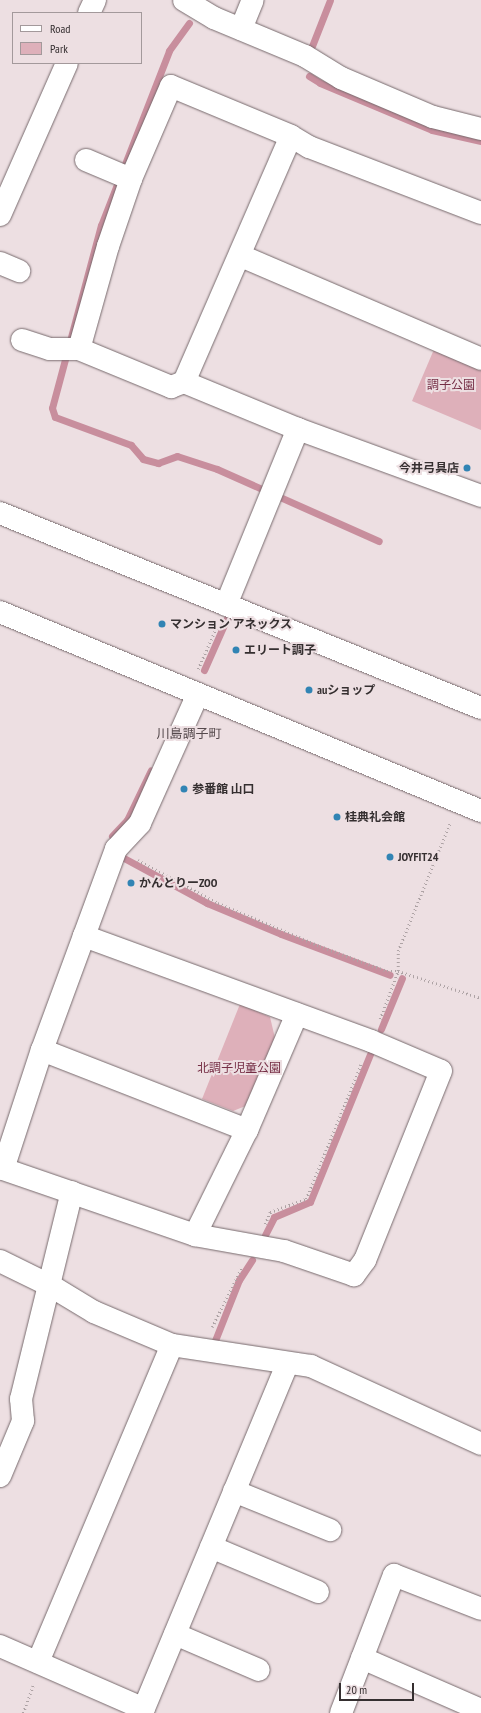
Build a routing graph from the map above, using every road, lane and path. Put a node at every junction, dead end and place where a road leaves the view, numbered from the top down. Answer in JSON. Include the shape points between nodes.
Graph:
{"nodes":[{"id":1,"x":95,"y":0,"type":"edge"},
{"id":2,"x":184,"y":0,"type":"edge"},
{"id":3,"x":253,"y":0,"type":"edge"},
{"id":4,"x":89,"y":12,"type":"edge"},
{"id":5,"x":241,"y":28,"type":"junction"},
{"id":6,"x":67,"y":64,"type":"edge"},
{"id":7,"x":481,"y":129,"type":"edge"},
{"id":8,"x":291,"y":136,"type":"junction"},
{"id":9,"x":86,"y":160,"type":"dead end"},
{"id":10,"x":122,"y":175,"type":"junction"},
{"id":11,"x":481,"y":213,"type":"edge"},
{"id":12,"x":0,"y":214,"type":"edge"},
{"id":13,"x":241,"y":256,"type":"junction"},
{"id":14,"x":22,"y":340,"type":"dead end"},
{"id":15,"x":79,"y":348,"type":"junction"},
{"id":16,"x":481,"y":359,"type":"edge"},
{"id":17,"x":184,"y":382,"type":"junction"},
{"id":18,"x":298,"y":429,"type":"junction"},
{"id":19,"x":481,"y":496,"type":"edge"},
{"id":20,"x":0,"y":512,"type":"edge"},
{"id":21,"x":226,"y":605,"type":"junction"},
{"id":22,"x":0,"y":612,"type":"edge"},
{"id":23,"x":197,"y":672,"type":"dead end"},
{"id":24,"x":198,"y":694,"type":"junction"},
{"id":25,"x":481,"y":708,"type":"edge"},
{"id":26,"x":481,"y":811,"type":"edge"},
{"id":27,"x":450,"y":823,"type":"dead end"},
{"id":28,"x":116,"y":849,"type":"junction"},
{"id":29,"x":84,"y":936,"type":"junction"},
{"id":30,"x":398,"y":971,"type":"junction"},
{"id":31,"x":481,"y":998,"type":"edge"},
{"id":32,"x":297,"y":1014,"type":"junction"},
{"id":33,"x":371,"y":1041,"type":"junction"},
{"id":34,"x":42,"y":1050,"type":"junction"},
{"id":35,"x":247,"y":1130,"type":"junction"},
{"id":36,"x":72,"y":1192,"type":"junction"},
{"id":37,"x":195,"y":1235,"type":"junction"},
{"id":38,"x":255,"y":1247,"type":"junction"},
{"id":39,"x":0,"y":1261,"type":"edge"},
{"id":40,"x":51,"y":1286,"type":"junction"},
{"id":41,"x":172,"y":1345,"type":"junction"},
{"id":42,"x":202,"y":1350,"type":"junction"},
{"id":43,"x":287,"y":1364,"type":"junction"},
{"id":44,"x":481,"y":1444,"type":"edge"},
{"id":45,"x":0,"y":1476,"type":"edge"},
{"id":46,"x":234,"y":1491,"type":"junction"},
{"id":47,"x":330,"y":1530,"type":"dead end"},
{"id":48,"x":211,"y":1547,"type":"junction"},
{"id":49,"x":318,"y":1592,"type":"dead end"},
{"id":50,"x":481,"y":1610,"type":"edge"},
{"id":51,"x":175,"y":1634,"type":"junction"},
{"id":52,"x":0,"y":1646,"type":"edge"},
{"id":53,"x":362,"y":1658,"type":"junction"},
{"id":54,"x":40,"y":1663,"type":"junction"},
{"id":55,"x":259,"y":1670,"type":"dead end"},
{"id":56,"x":481,"y":1710,"type":"edge"},
{"id":57,"x":143,"y":1711,"type":"edge"},
{"id":58,"x":23,"y":1713,"type":"edge"},
{"id":59,"x":341,"y":1713,"type":"edge"}],
"edges":[{"from":1,"to":4,"type":"street"},
{"from":2,"to":5,"type":"street","via":[[214,18]]},
{"from":3,"to":5,"type":"street"},
{"from":5,"to":7,"type":"street","via":[[305,56],[341,78],[433,117]]},
{"from":6,"to":12,"type":"street"},
{"from":8,"to":10,"type":"street","via":[[171,86]]},
{"from":8,"to":11,"type":"street","via":[[309,147]]},
{"from":8,"to":13,"type":"street"},
{"from":9,"to":10,"type":"street"},
{"from":10,"to":15,"type":"street","via":[[108,246]]},
{"from":13,"to":16,"type":"street"},
{"from":13,"to":17,"type":"street"},
{"from":14,"to":15,"type":"street","via":[[50,349]]},
{"from":15,"to":17,"type":"street","via":[[171,387]]},
{"from":17,"to":18,"type":"street"},
{"from":18,"to":19,"type":"street"},
{"from":18,"to":21,"type":"street"},
{"from":20,"to":21,"type":"street"},
{"from":21,"to":23,"type":"path"},
{"from":21,"to":25,"type":"street"},
{"from":22,"to":24,"type":"street"},
{"from":24,"to":26,"type":"street"},
{"from":24,"to":28,"type":"street","via":[[140,823]]},
{"from":27,"to":30,"type":"path","via":[[398,951]]},
{"from":28,"to":29,"type":"street"},
{"from":28,"to":30,"type":"path","via":[[218,903],[328,949],[387,971]]},
{"from":29,"to":32,"type":"street"},
{"from":29,"to":34,"type":"street"},
{"from":30,"to":31,"type":"path"},
{"from":30,"to":33,"type":"path"},
{"from":32,"to":33,"type":"street"},
{"from":32,"to":35,"type":"street"},
{"from":33,"to":38,"type":"path","via":[[306,1199],[270,1212]]},
{"from":33,"to":38,"type":"street","via":[[441,1071],[366,1260],[354,1276],[284,1251]]},
{"from":34,"to":35,"type":"street"},
{"from":34,"to":36,"type":"street","via":[[3,1169]]},
{"from":35,"to":37,"type":"street"},
{"from":36,"to":37,"type":"street"},
{"from":36,"to":40,"type":"street","via":[[53,1264]]},
{"from":37,"to":38,"type":"street"},
{"from":38,"to":42,"type":"path","via":[[234,1279]]},
{"from":39,"to":40,"type":"street"},
{"from":40,"to":41,"type":"street","via":[[94,1312]]},
{"from":40,"to":45,"type":"street","via":[[21,1399],[23,1421]]},
{"from":41,"to":42,"type":"street"},
{"from":41,"to":54,"type":"street"},
{"from":42,"to":43,"type":"street"},
{"from":43,"to":44,"type":"street","via":[[311,1366]]},
{"from":43,"to":46,"type":"street"},
{"from":46,"to":47,"type":"street"},
{"from":46,"to":48,"type":"street"},
{"from":48,"to":49,"type":"street"},
{"from":48,"to":51,"type":"street"},
{"from":50,"to":53,"type":"street","via":[[394,1575]]},
{"from":51,"to":55,"type":"street"},
{"from":51,"to":57,"type":"street"},
{"from":52,"to":54,"type":"street"},
{"from":53,"to":56,"type":"street"},
{"from":53,"to":59,"type":"street"},
{"from":54,"to":57,"type":"street"},
{"from":54,"to":58,"type":"path"}]}
